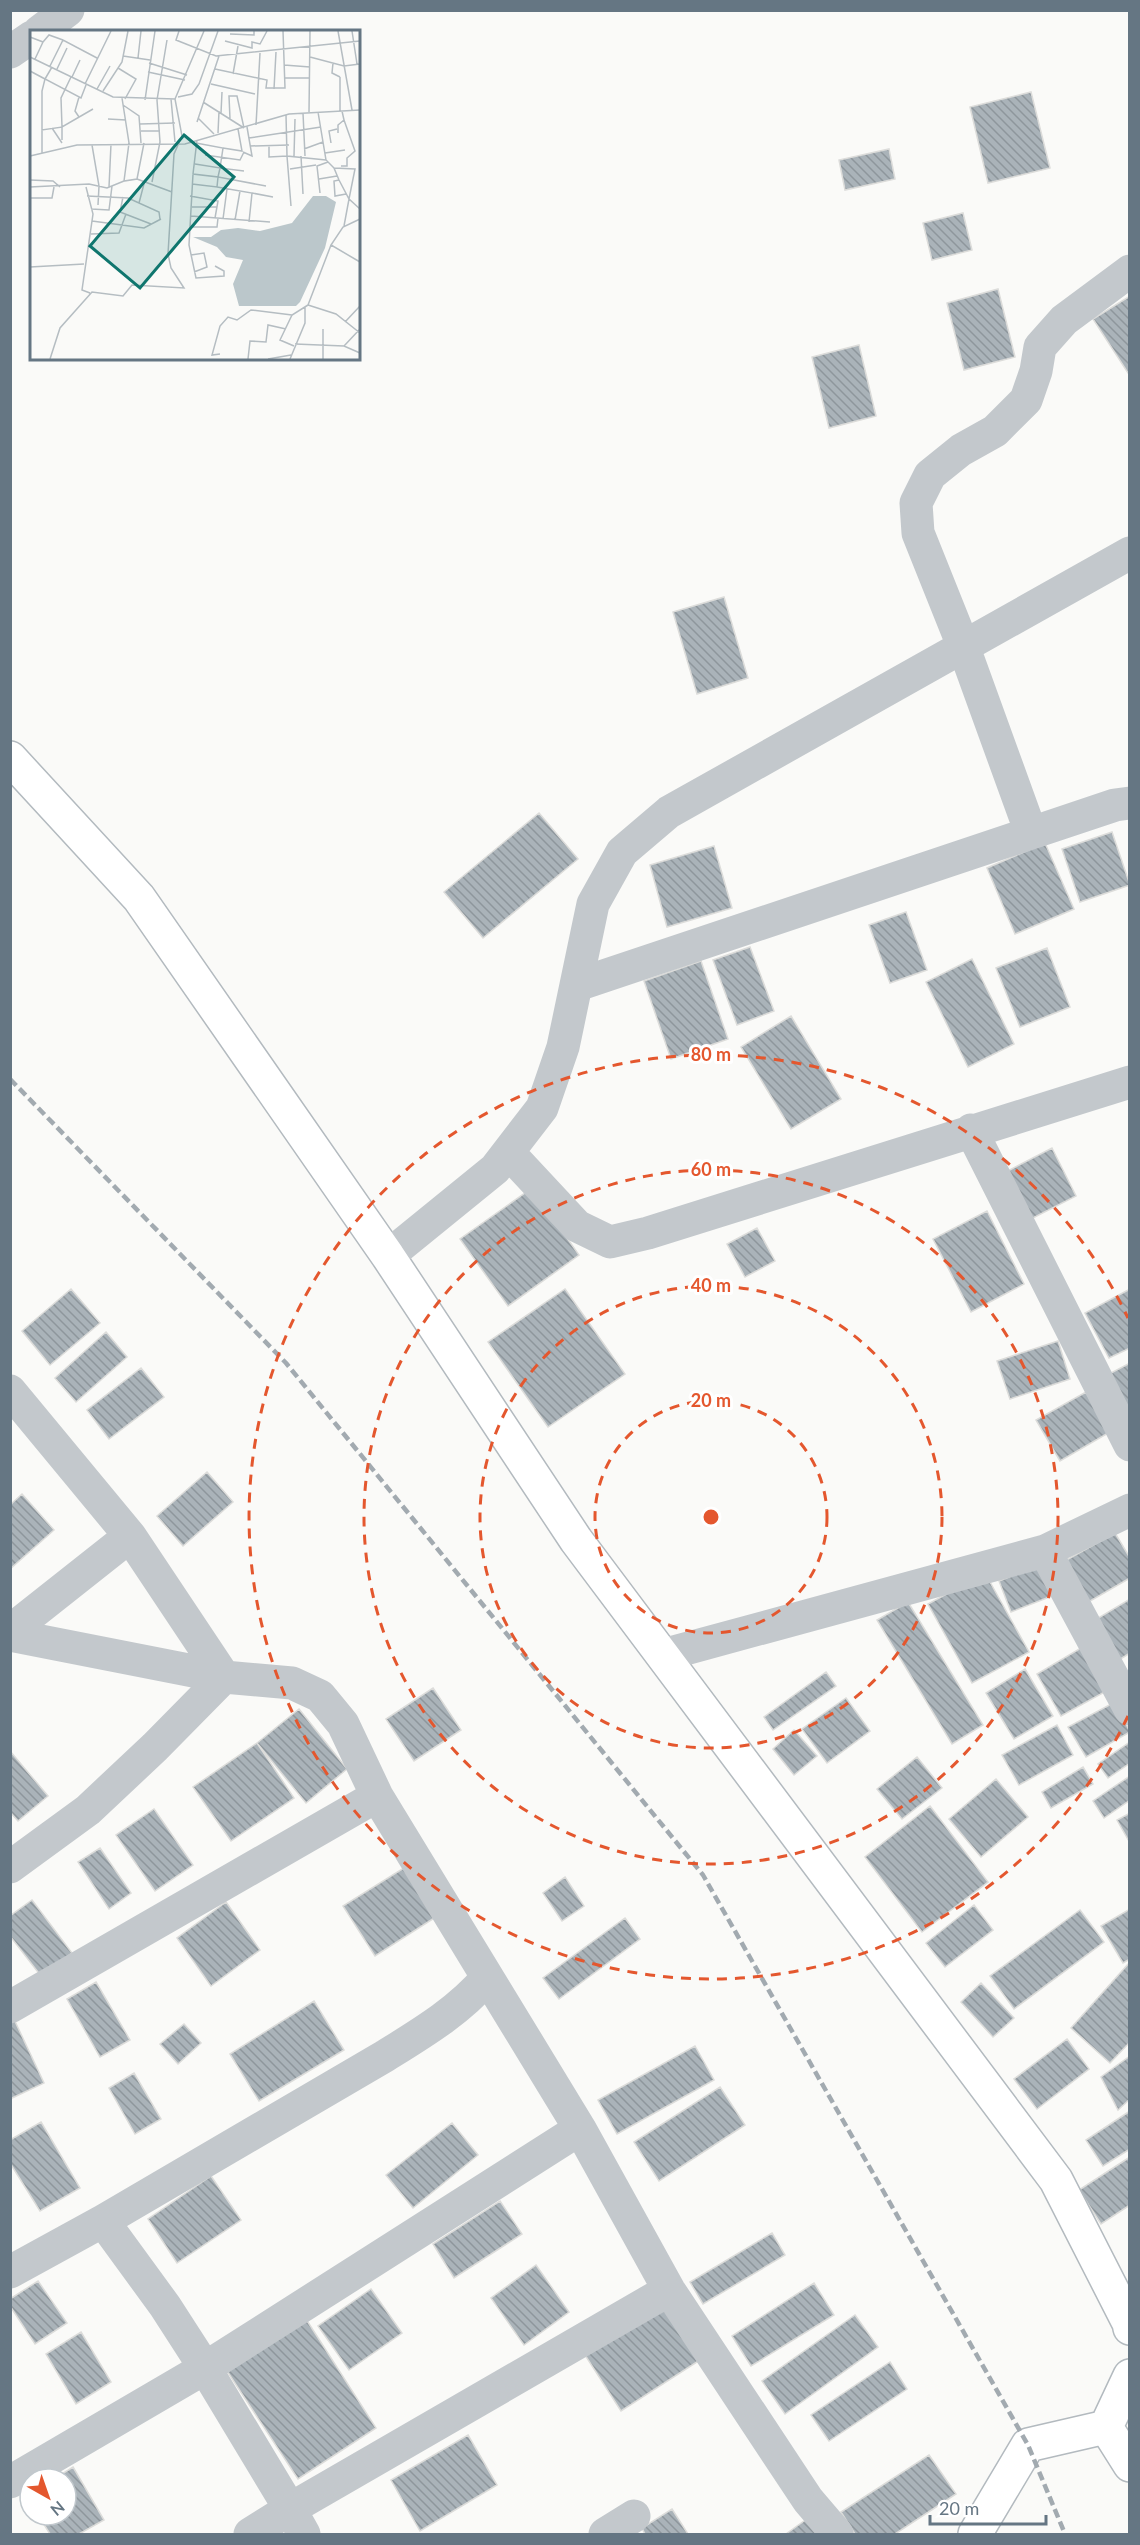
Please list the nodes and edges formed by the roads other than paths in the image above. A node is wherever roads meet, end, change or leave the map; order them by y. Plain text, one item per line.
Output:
1 (68, 10) edge
2 (42, 30) edge
3 (30, 38) edge
4 (10, 52) edge
5 (1130, 271) edge
6 (1130, 554) edge
7 (964, 648) junction
8 (10, 758) edge
9 (1130, 803) edge
10 (1031, 833) junction
11 (577, 985) junction
12 (1130, 1082) edge
13 (971, 1130) junction
14 (508, 1152) junction
15 (388, 1256) junction
16 (12, 1397) edge
17 (1130, 1445) edge
18 (1130, 1510) edge
19 (130, 1536) junction
20 (1045, 1551) junction
21 (10, 1633) edge
22 (663, 1655) junction
23 (224, 1677) junction
24 (1130, 1709) edge
25 (377, 1796) junction
26 (10, 1867) edge
27 (487, 1978) junction
28 (10, 2007) edge
29 (580, 2129) junction
30 (103, 2221) junction
31 (10, 2272) edge
32 (669, 2290) junction
33 (1130, 2328) edge
34 (205, 2368) junction
35 (1130, 2376) edge
36 (1130, 2405) edge
37 (1106, 2427) junction
38 (1130, 2465) edge
39 (10, 2482) edge
40 (634, 2516) dead end
41 (297, 2522) edge
42 (250, 2535) edge
43 (605, 2535) edge
44 (837, 2535) edge
45 (975, 2535) edge

1 - 2 street
3 - 4 street
5 - 7 street
6 - 7 street
7 - 10 street
7 - 11 street
8 - 15 street
9 - 10 street
10 - 11 street
11 - 14 street
12 - 13 street
13 - 14 street
13 - 17 street
14 - 15 street
15 - 22 street
16 - 19 street
18 - 20 street
19 - 21 street
19 - 23 street
20 - 22 street
20 - 24 street
21 - 23 street
22 - 33 street
23 - 25 street
23 - 26 street
25 - 27 street
25 - 28 street
27 - 29 street
27 - 30 street
29 - 32 street
29 - 34 street
30 - 31 street
30 - 34 street
32 - 41 street
32 - 44 street
34 - 39 street
34 - 41 street
35 - 37 street
36 - 37 street
37 - 38 street
37 - 45 street
40 - 43 street
41 - 42 street

